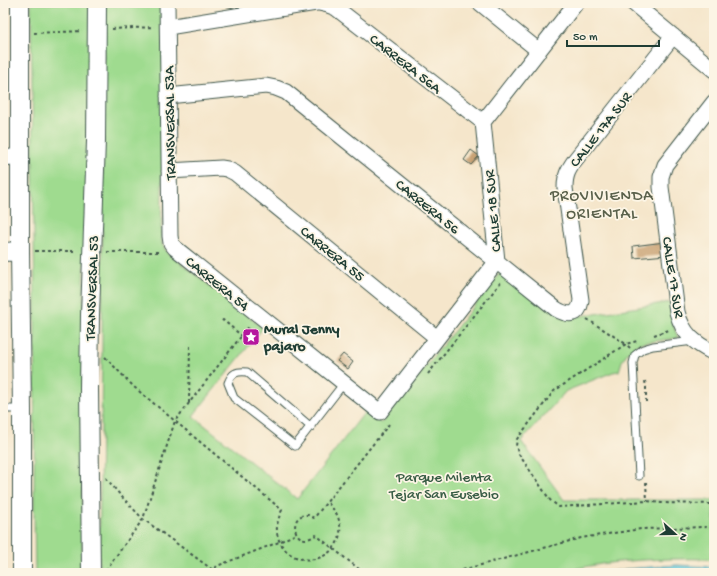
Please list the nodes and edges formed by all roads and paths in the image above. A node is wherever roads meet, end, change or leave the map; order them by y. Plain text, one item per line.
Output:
1 (20, 3) edge
2 (97, 3) edge
3 (167, 3) edge
4 (480, 3) edge
5 (576, 3) edge
6 (633, 3) edge
7 (321, 4) edge
8 (168, 27) junction
9 (673, 36) junction
10 (539, 51) junction
11 (714, 70) edge
12 (168, 96) junction
13 (714, 102) edge
14 (484, 122) junction
15 (11, 157) edge
16 (169, 171) junction
17 (171, 243) joint
18 (11, 252) edge
19 (496, 261) junction
20 (578, 309) junction
21 (259, 315) junction
22 (222, 321) dead end
23 (682, 326) junction
24 (654, 335) dead end
25 (242, 336) junction
26 (437, 338) junction
27 (640, 340) dead end
28 (694, 341) junction
29 (626, 344) junction
30 (190, 346) dead end
31 (102, 353) dead end
32 (714, 353) edge
33 (344, 383) junction
34 (189, 403) junction
35 (3, 409) edge
36 (22, 409) junction
37 (380, 412) joint
38 (175, 421) junction
39 (310, 427) junction
40 (104, 476) dead end
41 (639, 476) dead end
42 (327, 502) dead end
43 (714, 504) edge
44 (314, 518) dead end
45 (143, 519) junction
46 (714, 528) edge
47 (297, 534) junction
48 (279, 542) junction
49 (333, 549) junction
50 (214, 570) junction
51 (22, 573) edge
52 (91, 573) edge
53 (104, 573) edge
54 (211, 573) edge
55 (217, 573) edge
56 (364, 573) edge
57 (451, 573) edge

1 - 15 street
2 - 52 street, TRANSVERSAL 53
3 - 8 street, TRANSVERSAL 53A
4 - 10 street
5 - 10 street
6 - 9 street
7 - 8 street
7 - 14 street, CARRERA 56A
8 - 12 street, TRANSVERSAL 53A
9 - 11 street
9 - 20 street, CALLE 17A SUR
10 - 14 street
12 - 16 street, TRANSVERSAL 53A
12 - 19 street, CARRERA 56
13 - 23 street, CALLE 17 SUR
14 - 19 street, CALLE 18 SUR
15 - 18 street
16 - 17 street, TRANSVERSAL 53A
16 - 26 street, CARRERA 55
17 - 21 street, CARRERA 54
18 - 36 street
19 - 20 street, CARRERA 56
19 - 26 street, CALLE 18 SUR
20 - 29 path
21 - 25 path
21 - 33 street, CARRERA 54
22 - 25 path
23 - 24 path
23 - 28 street
25 - 34 path
26 - 37 street, CALLE 18 SUR
27 - 29 path
28 - 32 street
28 - 41 lane
29 - 43 path
30 - 34 path
31 - 38 path
33 - 37 street, CARRERA 54
33 - 39 lane
34 - 38 path
35 - 36 lane
36 - 51 street
38 - 45 path
38 - 48 path
39 - 39 lane
40 - 45 path
42 - 49 path
44 - 47 path
45 - 50 path
45 - 53 path
46 - 57 path
47 - 48 path
47 - 49 path
48 - 49 path
48 - 50 path
49 - 56 path
50 - 54 path
50 - 55 path

